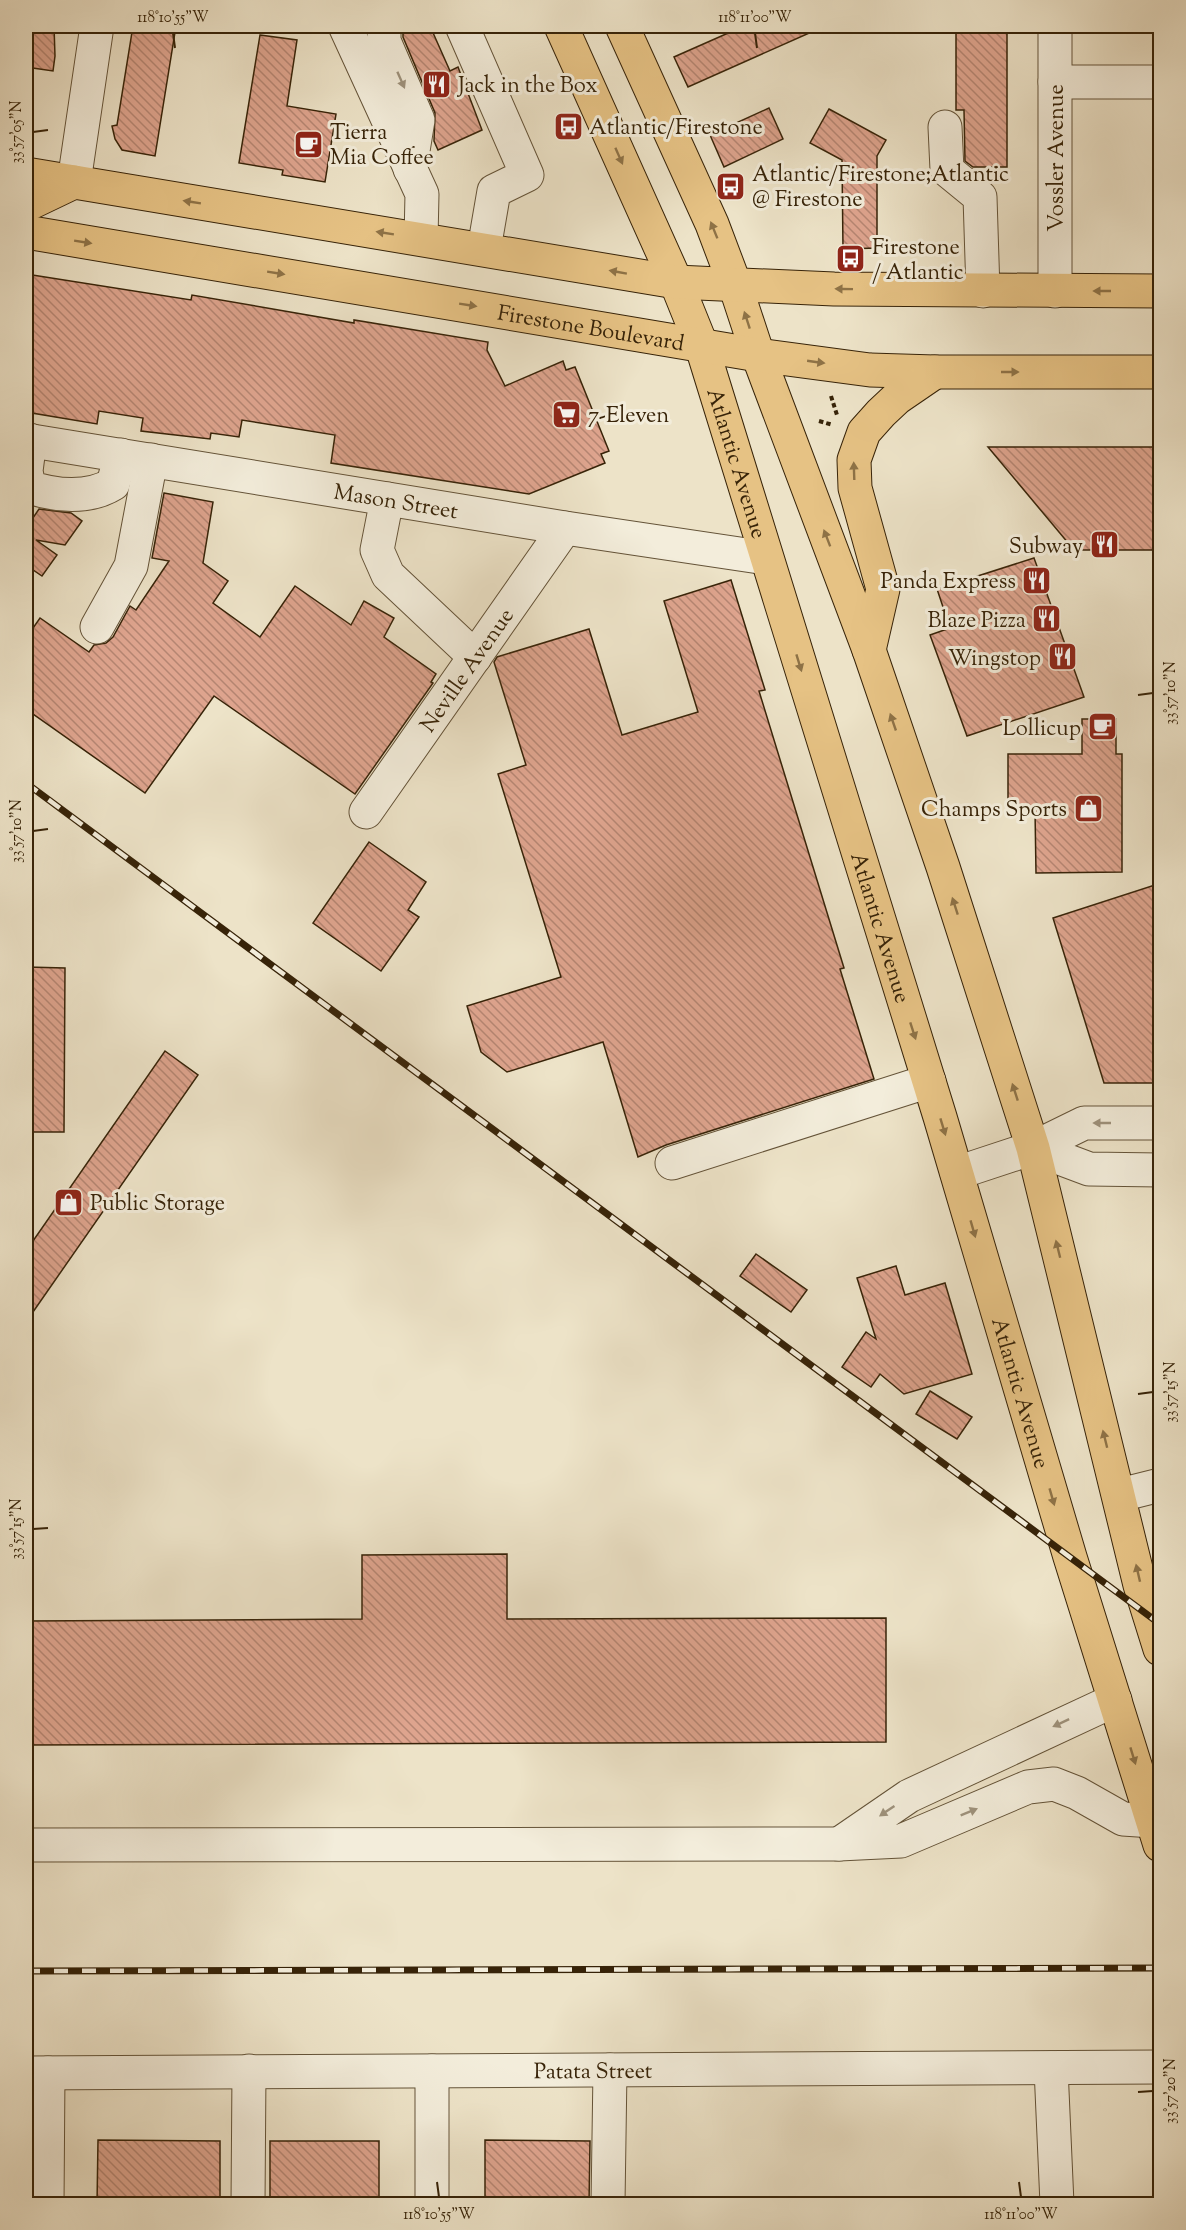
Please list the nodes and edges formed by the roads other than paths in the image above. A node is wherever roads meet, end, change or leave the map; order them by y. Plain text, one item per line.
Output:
1 (97, 26) edge
2 (345, 26) edge
3 (384, 26) edge
4 (462, 26) edge
5 (561, 26) edge
6 (1055, 26) edge
7 (630, 28) edge
8 (1055, 82) junction
9 (1161, 82) edge
10 (945, 127) dead end
11 (410, 169) junction
12 (26, 174) edge
13 (74, 183) junction
14 (26, 205) edge
15 (26, 232) edge
16 (421, 239) junction
17 (484, 249) junction
18 (676, 282) junction
19 (735, 285) junction
20 (983, 291) junction
21 (1055, 291) junction
22 (1161, 291) edge
23 (701, 344) junction
24 (758, 355) junction
25 (935, 372) junction
26 (1161, 372) edge
27 (28, 440) edge
28 (136, 458) junction
29 (27, 489) edge
30 (387, 499) junction
31 (565, 528) junction
32 (766, 558) junction
33 (97, 627) dead end
34 (869, 650) junction
35 (475, 657) junction
36 (366, 812) dead end
37 (929, 1081) junction
38 (1161, 1123) edge
39 (1033, 1148) junction
40 (672, 1163) dead end
41 (1161, 1170) edge
42 (957, 1173) junction
43 (1161, 1485) edge
44 (1120, 1495) junction
45 (1161, 1649) edge
46 (1115, 1700) junction
47 (1157, 1833) edge
48 (839, 1844) junction
49 (26, 1845) edge
50 (1161, 2067) edge
51 (1051, 2068) junction
52 (610, 2070) junction
53 (432, 2071) junction
54 (249, 2072) junction
55 (37, 2073) edge
56 (47, 2205) edge
57 (248, 2205) edge
58 (432, 2205) edge
59 (608, 2205) edge
60 (1057, 2205) edge

1 - 13 street
2 - 11 street
3 -> 11 street
4 - 17 street
5 -> 18 main road, Atlantic Avenue
6 - 8 street, Vossler Avenue
19 -> 7 main road
8 - 9 street
8 - 21 street, Vossler Avenue
10 - 20 street
11 - 16 street
12 - 13 main road
13 - 14 main road
16 -> 13 main road
15 -> 23 main road, Firestone Boulevard
16 - 17 main road
18 -> 17 main road
18 - 19 main road
18 - 23 main road, Atlantic Avenue
20 -> 19 main road
24 -> 19 main road
20 - 21 main road
22 -> 21 main road
23 - 24 main road, Firestone Boulevard
23 - 32 main road, Atlantic Avenue
24 -> 25 main road, Firestone Boulevard
34 -> 24 main road
25 -> 26 main road, Firestone Boulevard
34 -> 25 main road
27 - 28 street, Mason Street
27 - 29 street
28 - 29 street
28 - 30 street, Mason Street
28 - 33 street
30 - 31 street, Mason Street
30 - 35 street
31 - 32 street, Mason Street
31 - 35 street, Neville Avenue
32 -> 37 main road, Atlantic Avenue
39 -> 34 main road
35 - 36 street, Neville Avenue
37 - 40 street
37 -> 42 main road, Atlantic Avenue
38 -> 39 street
39 - 41 street
39 - 42 street
44 -> 39 main road
42 -> 46 main road, Atlantic Avenue
43 - 44 street
45 -> 44 main road
46 -> 47 main road, Atlantic Avenue
46 -> 48 street
48 -> 47 street
48 - 49 street
50 - 51 street, Patata Street
51 - 52 street, Patata Street
51 - 60 street
52 - 53 street, Patata Street
52 - 59 street
53 - 54 street, Patata Street
53 - 58 street
54 - 55 street, Patata Street
54 - 57 street
55 - 56 street

